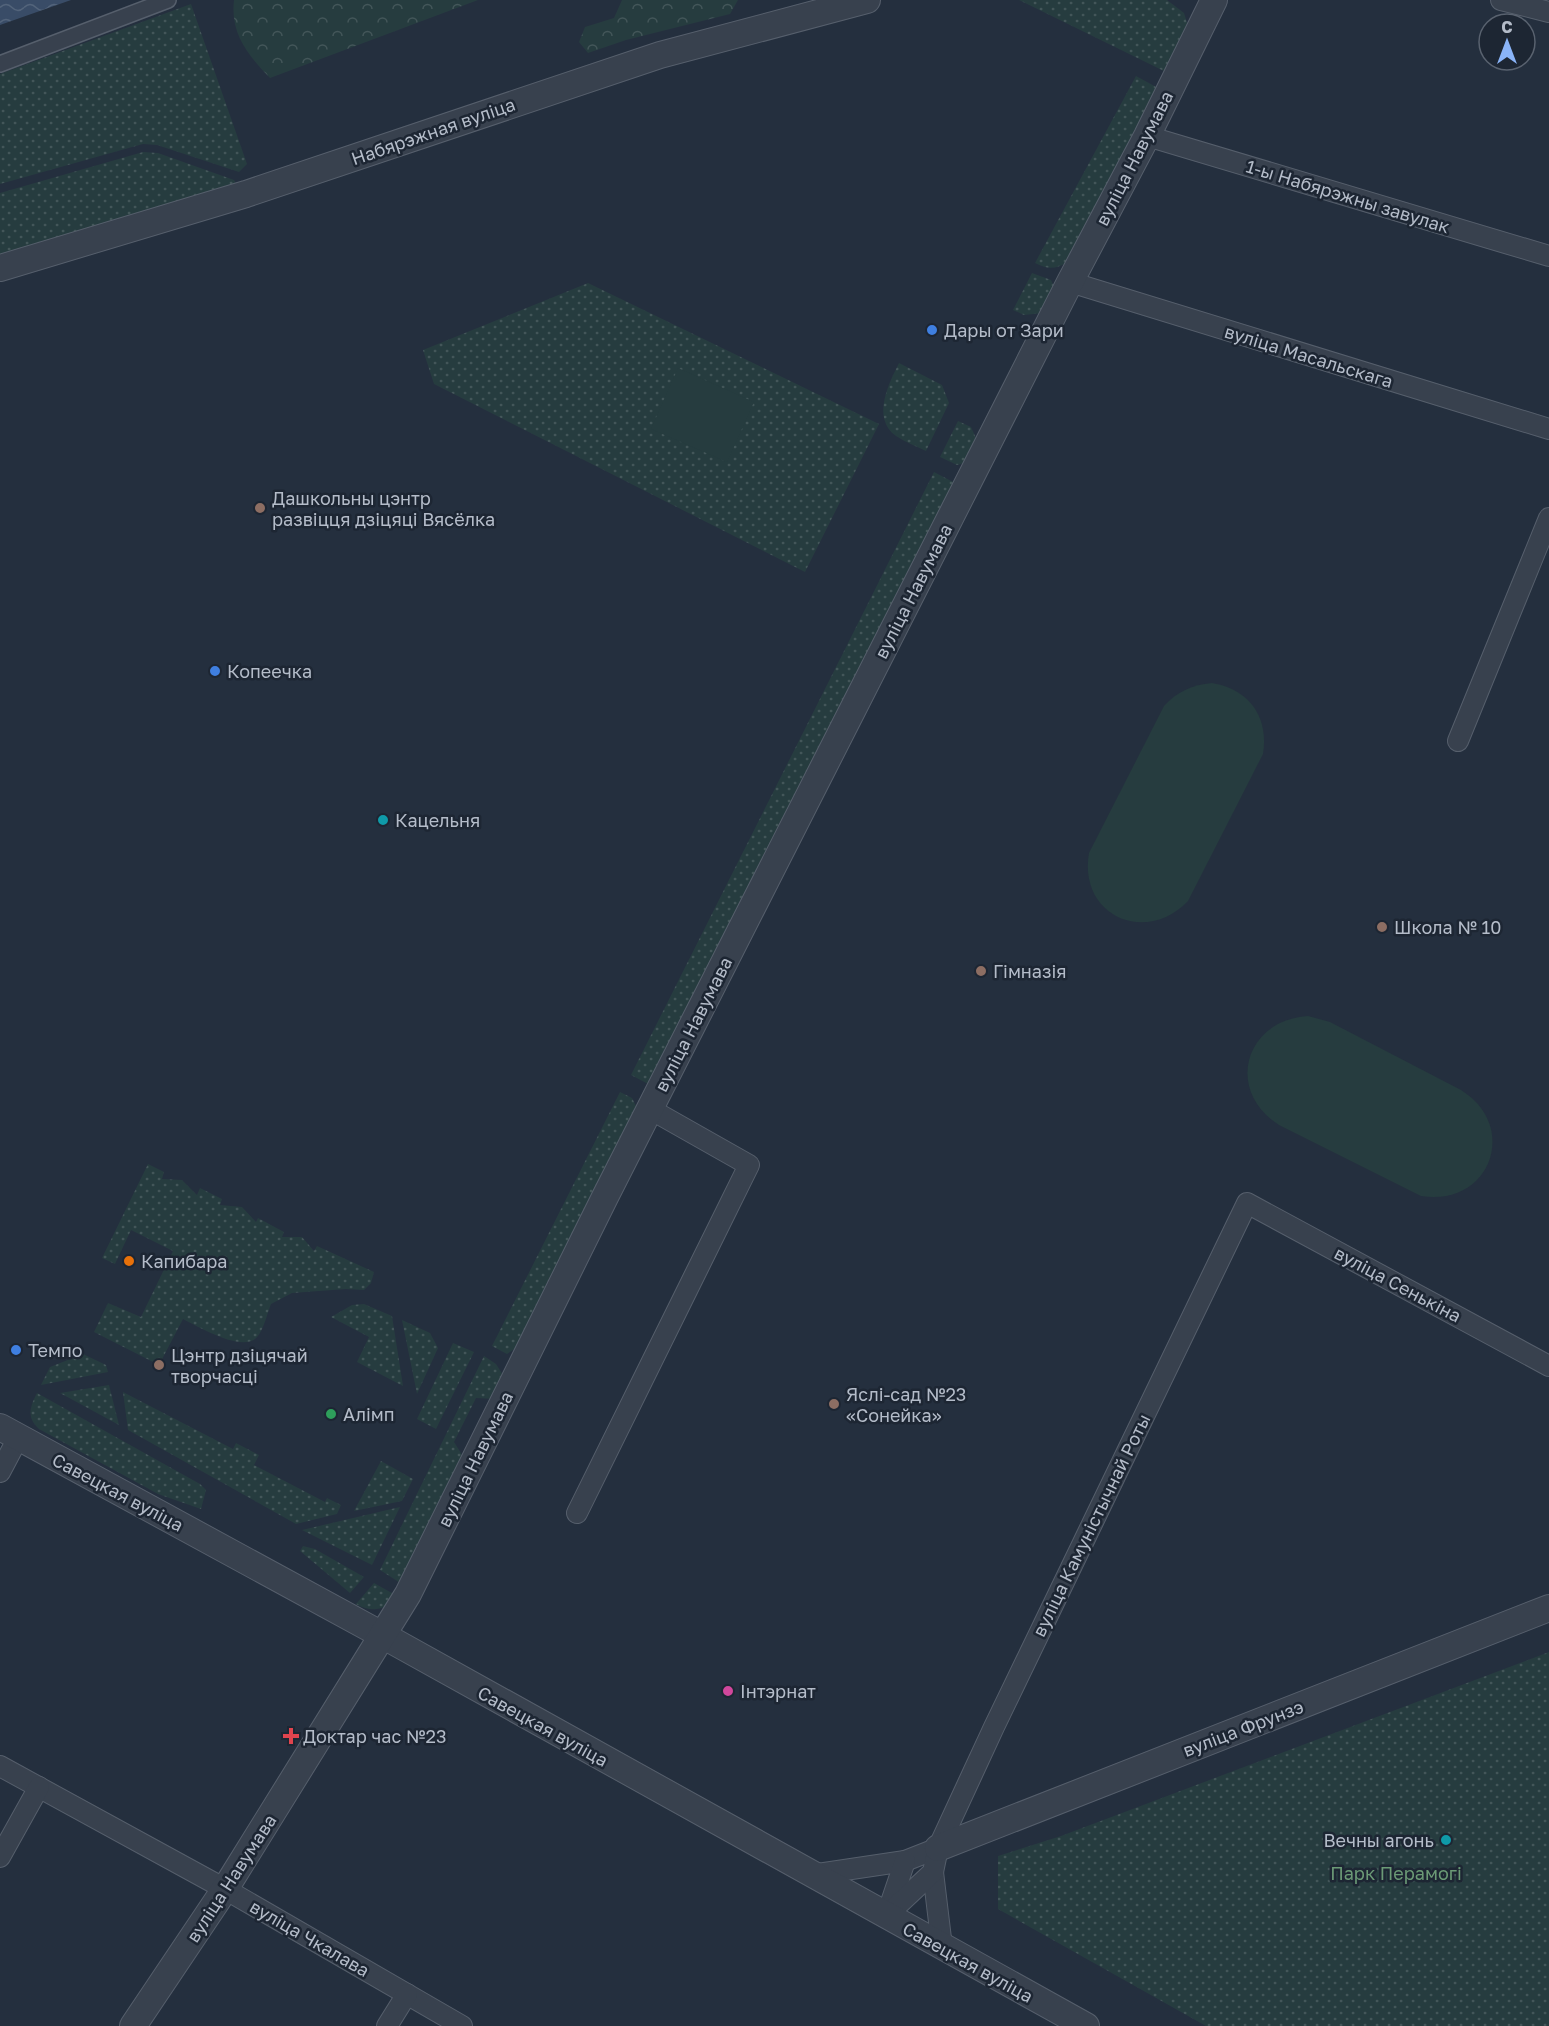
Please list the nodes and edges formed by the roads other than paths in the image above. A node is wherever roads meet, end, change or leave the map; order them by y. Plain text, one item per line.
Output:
1 (168, 0) edge
2 (867, 0) edge
3 (1501, 0) edge
4 (1206, 2) edge
5 (1549, 12) edge
6 (0, 64) edge
7 (1147, 136) junction
8 (1549, 256) edge
9 (0, 268) edge
10 (1070, 282) junction
11 (1549, 429) edge
12 (1549, 518) edge
13 (1458, 741) dead end
14 (650, 1109) junction
15 (1247, 1203) joint
16 (1549, 1366) edge
17 (9, 1433) edge
18 (0, 1472) edge
19 (577, 1513) dead end
20 (1549, 1608) edge
21 (384, 1636) junction
22 (0, 1766) edge
23 (39, 1788) junction
24 (0, 1857) edge
25 (935, 1860) junction
26 (905, 1862) junction
27 (811, 1875) junction
28 (225, 1889) junction
29 (886, 1916) junction
30 (942, 1947) junction
31 (407, 1994) junction
32 (133, 2026) edge
33 (387, 2026) edge
34 (462, 2026) edge
35 (1086, 2026) edge

1 - 6 street
2 - 9 street, Набярэжная вуліца
3 - 5 street
4 - 7 street, вуліца Навумава
7 - 8 street, 1-ы Набярэжны завулак
7 - 10 street, вуліца Навумава
10 - 11 street, вуліца Масальскага
10 - 14 street, вуліца Навумава
12 - 13 street
14 - 19 street
14 - 21 street, вуліца Навумава
15 - 16 street, вуліца Сенькіна
15 - 25 street, вуліца Камуністычнай Роты
17 - 18 street
17 - 21 street, Савецкая вуліца
20 - 25 street, вуліца Фрунзэ
21 - 27 street, Савецкая вуліца
21 - 28 street, вуліца Навумава
22 - 23 street, вуліца Чкалава
23 - 24 street
23 - 28 street, вуліца Чкалава
25 - 26 street, вуліца Фрунзэ
25 - 29 street, вуліца Фрунзэ
25 - 30 street
26 - 27 street, вуліца Фрунзэ
26 - 29 street
27 - 29 street, Савецкая вуліца
28 - 31 street, вуліца Чкалава
28 - 32 street, вуліца Навумава
29 - 30 street, Савецкая вуліца
30 - 35 street, Савецкая вуліца
31 - 33 street
31 - 34 street, вуліца Чкалава

